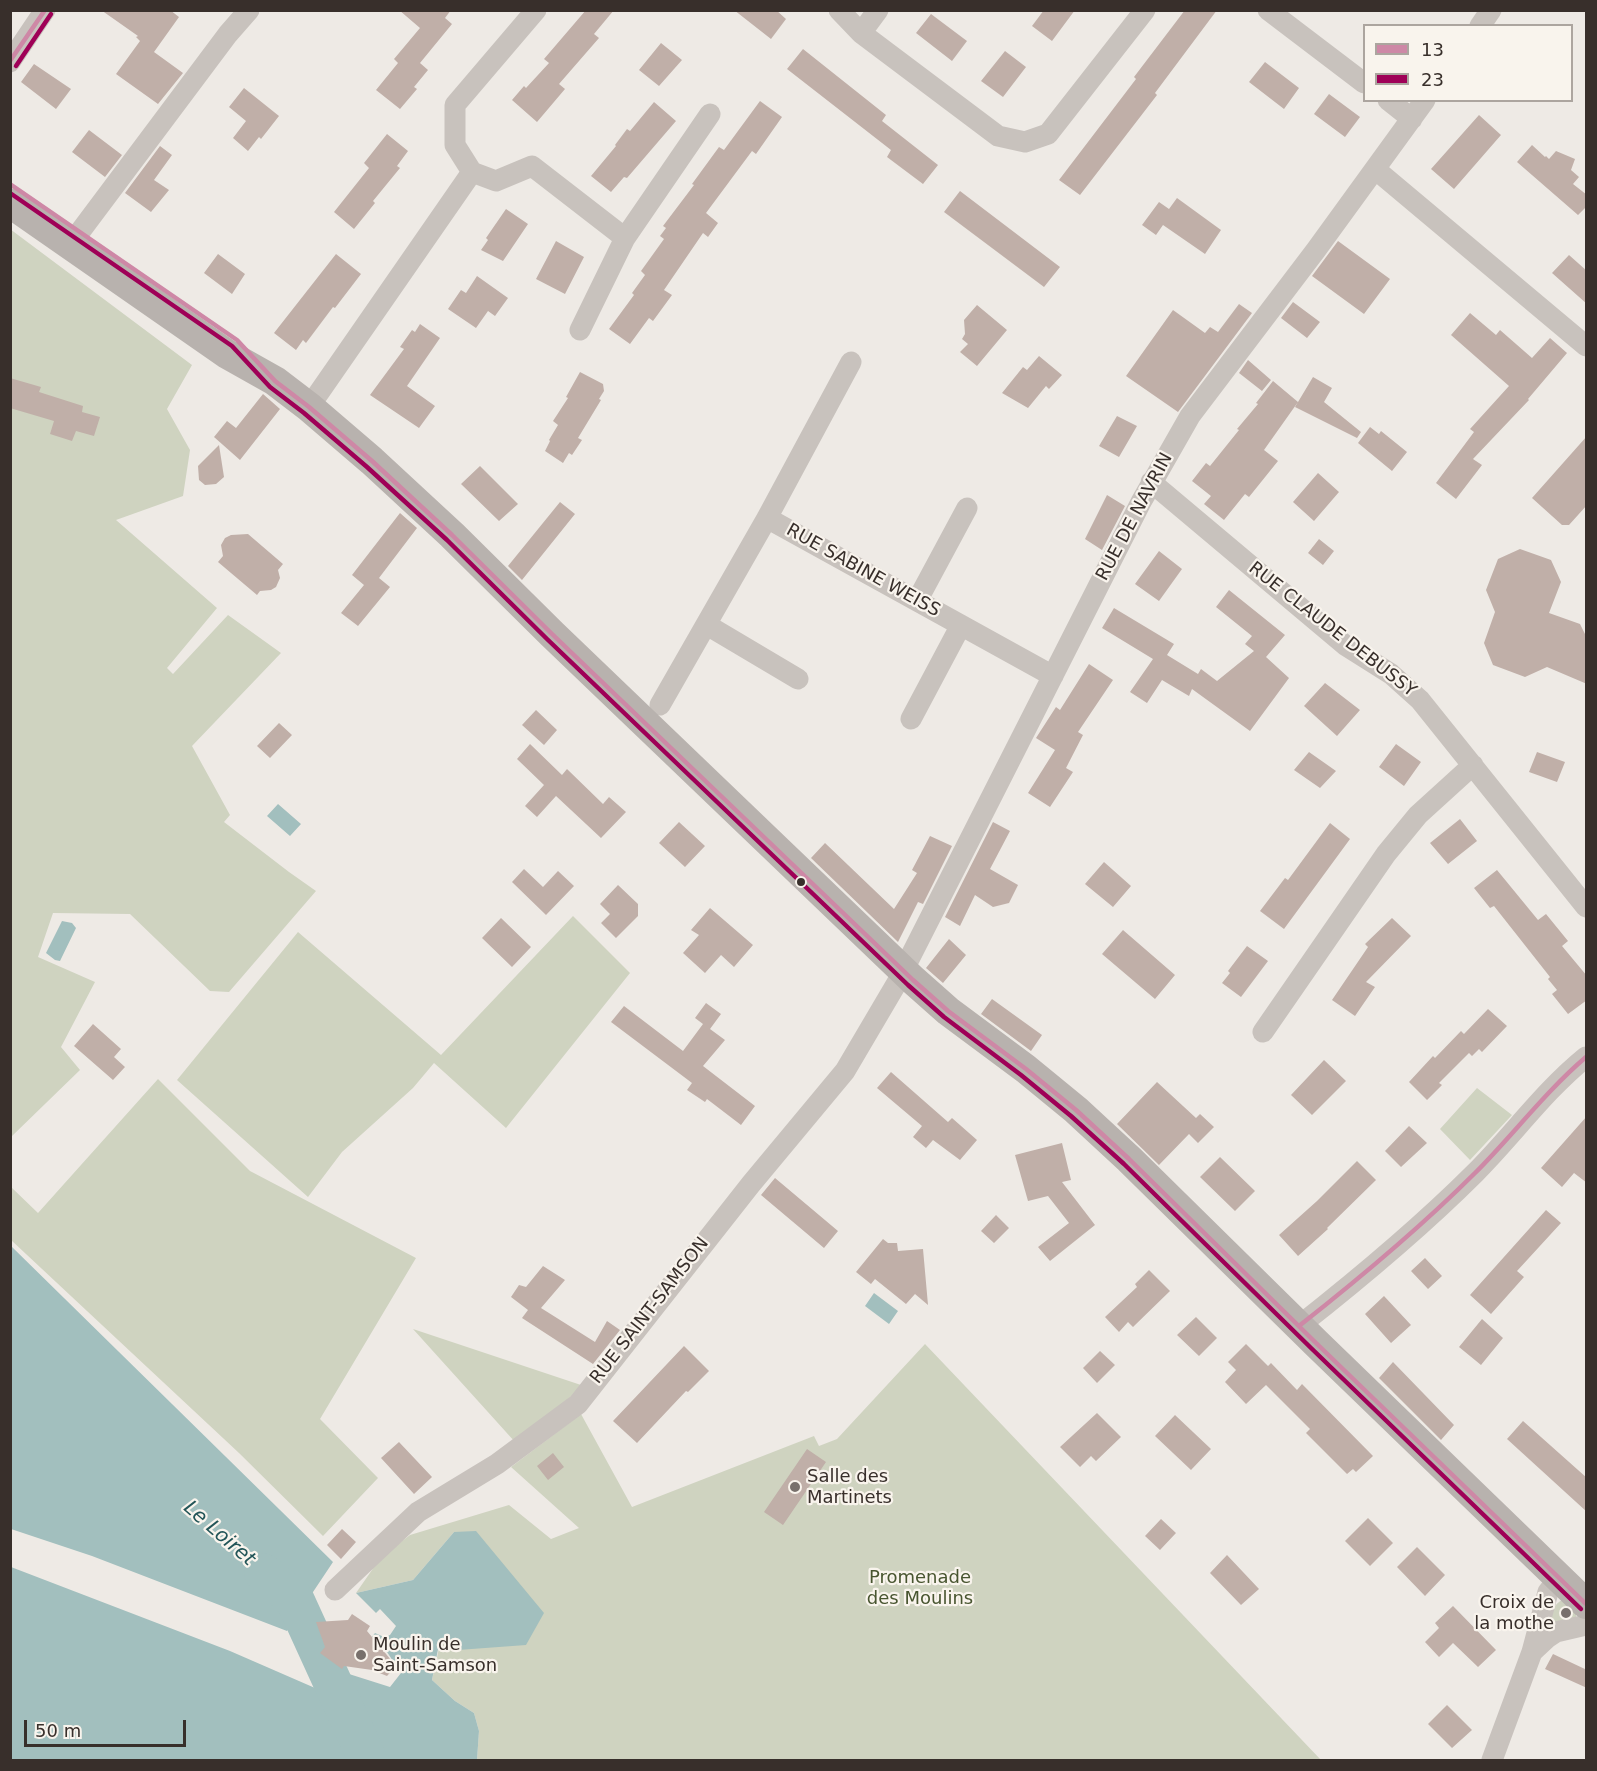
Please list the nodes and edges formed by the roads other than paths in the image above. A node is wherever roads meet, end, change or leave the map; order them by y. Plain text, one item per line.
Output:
1 (45, 10) edge
2 (249, 10) edge
3 (536, 10) edge
4 (839, 10) edge
5 (878, 10) edge
6 (1145, 10) edge
7 (1268, 10) edge
8 (1491, 10) edge
9 (1481, 24) edge
10 (861, 33) junction
11 (10, 62) edge
12 (1363, 81) edge
13 (1391, 102) edge
14 (1424, 102) edge
15 (710, 114) dead end
16 (1412, 118) junction
17 (1375, 169) junction
18 (471, 172) junction
19 (10, 184) edge
20 (10, 203) edge
21 (75, 238) junction
22 (625, 238) junction
23 (580, 330) dead end
24 (1587, 346) edge
25 (851, 362) dead end
26 (309, 407) junction
27 (1151, 482) junction
28 (967, 508) dead end
29 (768, 518) junction
30 (917, 601) junction
31 (707, 625) junction
32 (961, 625) junction
33 (1053, 676) junction
34 (798, 679) dead end
35 (660, 705) dead end
36 (911, 719) dead end
37 (1473, 765) junction
38 (1587, 907) edge
39 (903, 971) junction
40 (1263, 1032) dead end
41 (1587, 1058) edge
42 (1299, 1326) junction
43 (1559, 1578) junction
44 (335, 1590) dead end
45 (1587, 1604) edge
46 (1587, 1625) edge
47 (1532, 1652) junction
48 (1492, 1761) edge

1 - 11 street
2 - 21 street
3 - 18 street
4 - 10 street
5 - 10 street
6 - 10 street
7 - 12 street
8 - 9 street
13 - 16 street
14 - 16 street, RUE DE NAVRIN
15 - 22 street
16 - 17 street, RUE DE NAVRIN
17 - 24 street
17 - 27 street, RUE DE NAVRIN
18 - 22 street
18 - 26 street
19 - 21 main road
20 - 21 main road
21 - 26 main road
22 - 23 street
25 - 29 street
26 - 39 main road
27 - 33 street, RUE DE NAVRIN
27 - 37 street, RUE CLAUDE DEBUSSY
28 - 30 street
29 - 30 street, RUE SABINE WEISS
29 - 31 street, RUE SABINE WEISS
30 - 32 street, RUE SABINE WEISS
31 - 34 street
31 - 35 street, RUE SABINE WEISS
32 - 33 street, RUE SABINE WEISS
32 - 36 street
33 - 39 street, RUE DE NAVRIN
37 - 38 street, RUE CLAUDE DEBUSSY
37 - 40 street
39 - 42 main road
39 - 44 street, RUE SAINT-SAMSON
41 - 42 street
42 - 43 main road
43 - 45 main road
43 - 47 street
46 - 47 street
47 - 48 street

